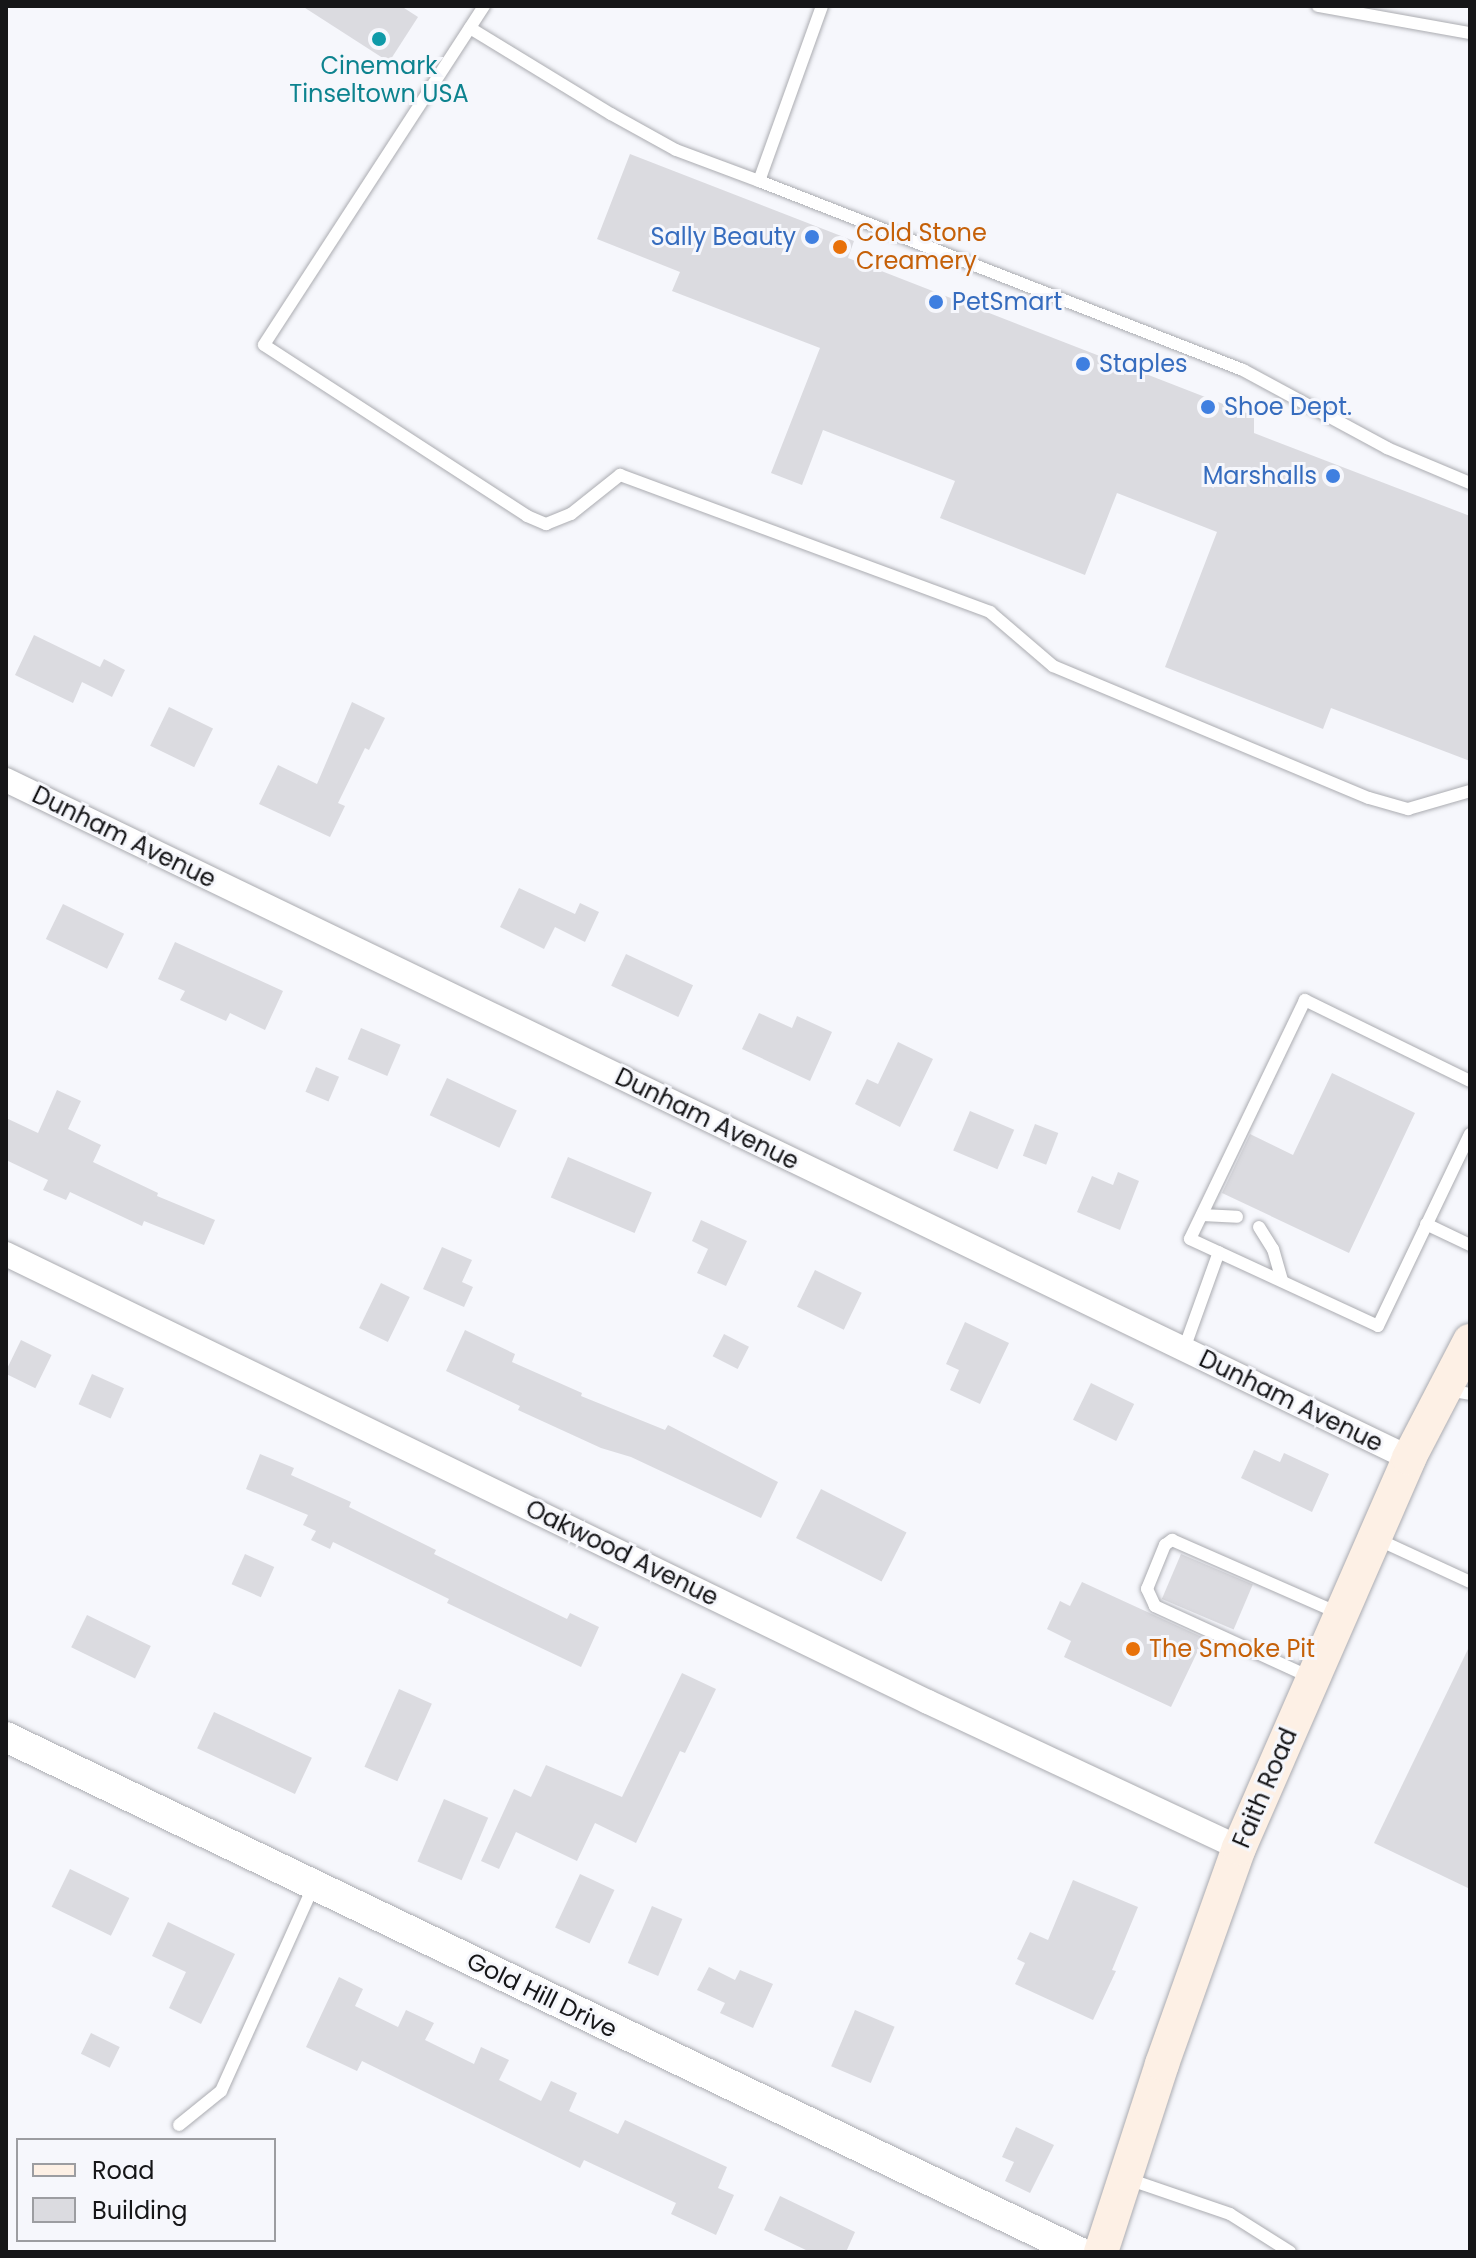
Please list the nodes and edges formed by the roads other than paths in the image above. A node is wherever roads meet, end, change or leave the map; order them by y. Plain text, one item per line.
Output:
1 (484, 6) edge
2 (822, 6) edge
3 (1318, 6) edge
4 (470, 28) junction
5 (1470, 33) edge
6 (759, 181) junction
7 (1470, 483) edge
8 (6, 780) edge
9 (1470, 791) edge
10 (1470, 1081) edge
11 (1470, 1134) edge
12 (1202, 1215) junction
13 (1237, 1217) dead end
14 (1426, 1224) junction
15 (1259, 1227) dead end
16 (1470, 1245) edge
17 (1219, 1252) junction
18 (6, 1254) edge
19 (1282, 1281) junction
20 (1470, 1341) edge
21 (1184, 1349) junction
22 (1458, 1391) edge
23 (1409, 1458) junction
24 (1374, 1537) junction
25 (1470, 1582) edge
26 (1341, 1614) junction
27 (1313, 1678) junction
28 (6, 1737) edge
29 (1239, 1848) junction
30 (314, 1885) junction
31 (179, 2125) dead end
32 (1124, 2178) junction
33 (1079, 2252) edge
34 (1101, 2252) edge
35 (1290, 2252) edge

1 - 4 lane
2 - 6 lane
3 - 5 lane
4 - 6 lane
4 - 9 lane
6 - 7 lane
8 - 21 street, Dunham Avenue
10 - 12 lane
11 - 14 lane
12 - 13 lane
12 - 17 lane
14 - 16 lane
14 - 19 lane
15 - 19 lane
17 - 19 lane
17 - 21 lane
18 - 29 street, Oakwood Avenue
20 - 22 main road, Faith Road
21 - 23 street, Dunham Avenue
22 - 23 main road, Faith Road
23 - 24 main road, Faith Road
24 - 25 lane
24 - 26 main road, Faith Road
26 - 27 main road, Faith Road
26 - 27 lane
27 - 29 main road, Faith Road
28 - 30 street, Gold Hill Drive
29 - 32 main road, Faith Road
30 - 31 lane
30 - 33 street, Gold Hill Drive
32 - 34 main road, Faith Road
32 - 35 lane

